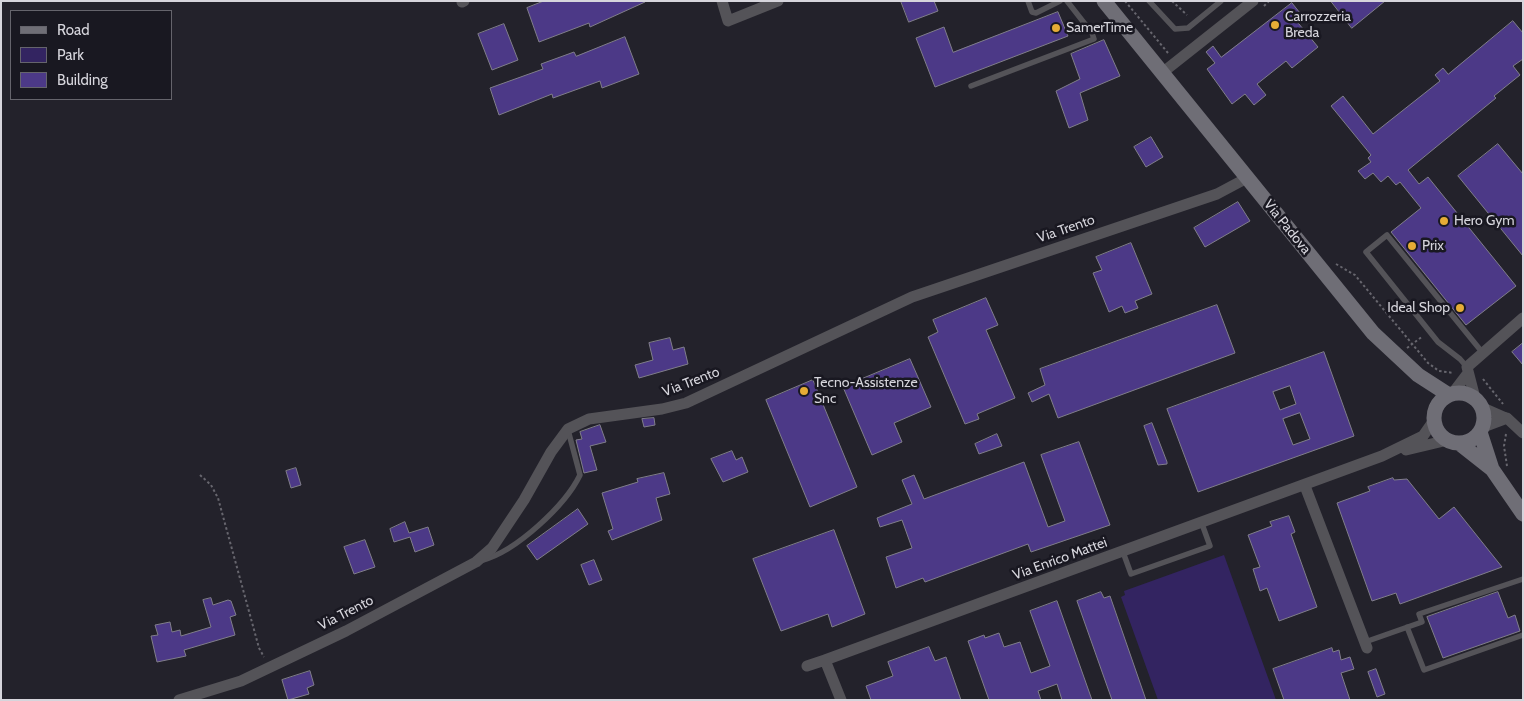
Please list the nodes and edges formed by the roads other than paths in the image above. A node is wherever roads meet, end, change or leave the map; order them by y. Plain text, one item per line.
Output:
1 (722, 1) edge
2 (778, 1) edge
3 (1028, 1) edge
4 (1060, 1) edge
5 (1066, 1) edge
6 (1104, 1) edge
7 (1149, 1) edge
8 (1221, 1) edge
9 (1254, 1) edge
10 (1162, 73) junction
11 (971, 86) dead end
12 (1247, 178) junction
13 (1523, 318) edge
14 (1482, 352) junction
15 (1465, 371) junction
16 (1418, 375) junction
17 (1450, 395) junction
18 (1479, 403) junction
19 (1435, 416) junction
20 (1507, 422) junction
21 (568, 429) junction
22 (1481, 429) junction
23 (1523, 433) edge
24 (1454, 441) junction
25 (1382, 456) junction
26 (1492, 469) junction
27 (1305, 486) junction
28 (1523, 514) edge
29 (1202, 524) junction
30 (1123, 552) junction
31 (476, 562) junction
32 (1523, 579) edge
33 (1407, 627) junction
34 (1523, 635) edge
35 (1366, 645) joint
36 (825, 660) junction
37 (807, 666) dead end
38 (180, 700) edge
39 (841, 700) edge

1 - 2 street
3 - 4 lane
5 - 11 lane
6 - 10 main road, Via Padova
7 - 8 lane
9 - 10 street
10 - 12 main road, Via Padova
12 - 16 main road, Via Padova
12 - 21 street, Via Trento
13 - 14 street
14 - 15 street
14 - 15 lane
15 - 17 street
15 - 18 street
16 - 17 main road, Via Padova
16 - 19 main road, Via Padova
17 - 18 main road
17 - 19 main road
18 - 20 street
18 - 22 main road
19 - 24 main road
19 - 25 street, Via Enrico Mattei
20 - 22 street
20 - 23 street
21 - 31 street, Via Trento
21 - 31 lane
22 - 24 main road
22 - 26 main road
24 - 25 street, Via Enrico Mattei
24 - 26 main road
25 - 27 street, Via Enrico Mattei
26 - 28 main road
27 - 29 street, Via Enrico Mattei
27 - 35 street
29 - 30 street, Via Enrico Mattei
29 - 30 lane
30 - 36 street, Via Enrico Mattei
31 - 38 street, Via Trento
32 - 33 lane
33 - 34 lane
33 - 35 lane
36 - 37 street, Via Enrico Mattei
36 - 39 street

